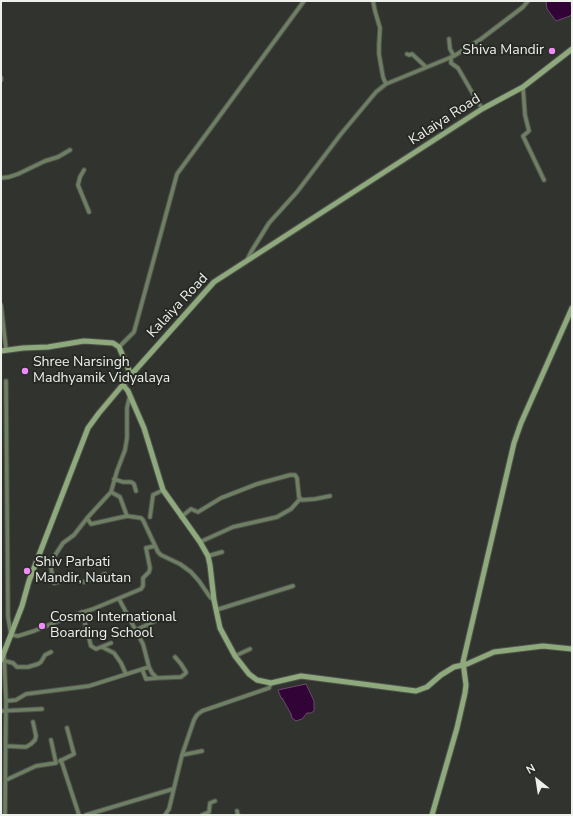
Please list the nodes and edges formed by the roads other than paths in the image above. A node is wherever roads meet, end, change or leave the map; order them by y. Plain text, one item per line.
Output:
1 (304, 1) edge
2 (373, 1) edge
3 (528, 1) edge
4 (449, 39) dead end
5 (572, 49) edge
6 (407, 54) dead end
7 (452, 56) junction
8 (426, 67) junction
9 (386, 84) junction
10 (522, 87) junction
11 (482, 109) junction
12 (70, 150) dead end
13 (84, 170) dead end
14 (1, 178) edge
15 (544, 180) dead end
16 (89, 212) dead end
17 (246, 262) junction
18 (1, 305) edge
19 (572, 308) edge
20 (119, 347) junction
21 (4, 350) edge
22 (131, 375) junction
23 (6, 381) dead end
24 (123, 385) junction
25 (130, 395) junction
26 (114, 479) junction
27 (163, 490) junction
28 (136, 491) dead end
29 (111, 492) junction
30 (330, 496) dead end
31 (300, 499) junction
32 (127, 516) junction
33 (150, 517) dead end
34 (181, 517) junction
35 (87, 518) junction
36 (200, 542) junction
37 (155, 546) junction
38 (222, 552) dead end
39 (208, 556) junction
40 (38, 559) junction
41 (50, 563) junction
42 (105, 574) dead end
43 (293, 586) dead end
44 (119, 599) junction
45 (214, 600) junction
46 (216, 610) junction
47 (82, 612) junction
48 (155, 620) dead end
49 (136, 630) junction
50 (11, 635) junction
51 (112, 643) dead end
52 (102, 647) junction
53 (250, 649) dead end
54 (572, 649) edge
55 (51, 652) dead end
56 (235, 656) junction
57 (175, 657) dead end
58 (3, 661) edge
59 (463, 665) junction
60 (149, 667) junction
61 (142, 669) junction
62 (126, 674) junction
63 (157, 678) junction
64 (271, 683) junction
65 (6, 701) junction
66 (42, 709) dead end
67 (3, 710) edge
68 (33, 722) dead end
69 (67, 728) dead end
70 (51, 740) dead end
71 (6, 746) junction
72 (202, 751) dead end
73 (182, 755) junction
74 (61, 760) junction
75 (56, 763) junction
76 (6, 780) junction
77 (173, 789) junction
78 (215, 801) dead end
79 (5, 815) edge
80 (79, 815) edge
81 (86, 815) edge
82 (165, 815) edge
83 (202, 815) edge
84 (432, 815) edge

1 - 20 street
2 - 9 street
3 - 7 street
4 - 7 street
5 - 10 street, Kalaiya Road
6 - 8 street
7 - 8 street
7 - 11 street
8 - 9 street
9 - 17 street
10 - 11 street, Kalaiya Road
10 - 15 street
11 - 17 street, Kalaiya Road
12 - 14 street
13 - 16 street
17 - 22 street, Kalaiya Road
18 - 21 street
19 - 59 street
20 - 21 street
20 - 22 street
22 - 24 street, Kalaiya Road
23 - 50 street
24 - 25 street
24 - 40 street, Kalaiya Road
25 - 26 street
25 - 27 street
26 - 28 street
26 - 29 street
27 - 33 street
27 - 34 street
29 - 32 street
29 - 35 street
30 - 31 street
31 - 34 street
31 - 36 street
32 - 35 street
32 - 37 street
34 - 36 street
35 - 41 street
36 - 39 street
37 - 44 street
37 - 45 street
38 - 39 street
39 - 45 street
40 - 41 street
40 - 50 street, Kalaiya Road
41 - 42 street
43 - 46 street
44 - 47 street
44 - 49 street
45 - 46 street
46 - 56 street
47 - 50 street
47 - 52 street
48 - 49 street
49 - 60 street
50 - 58 street, Kalaiya Road
51 - 52 street
52 - 62 street
53 - 56 street
54 - 59 street
55 - 58 street
56 - 64 street
57 - 63 street
58 - 65 street
59 - 64 street
59 - 84 street
60 - 61 street
60 - 63 street
61 - 62 street
61 - 63 street
62 - 65 street
64 - 73 street
65 - 67 street
66 - 67 street
67 - 71 street
68 - 71 street
69 - 74 street
70 - 75 street
71 - 76 street
72 - 73 street
73 - 77 street
74 - 75 street
74 - 80 street
75 - 76 street
76 - 79 street
77 - 81 street
77 - 82 street
78 - 83 street

